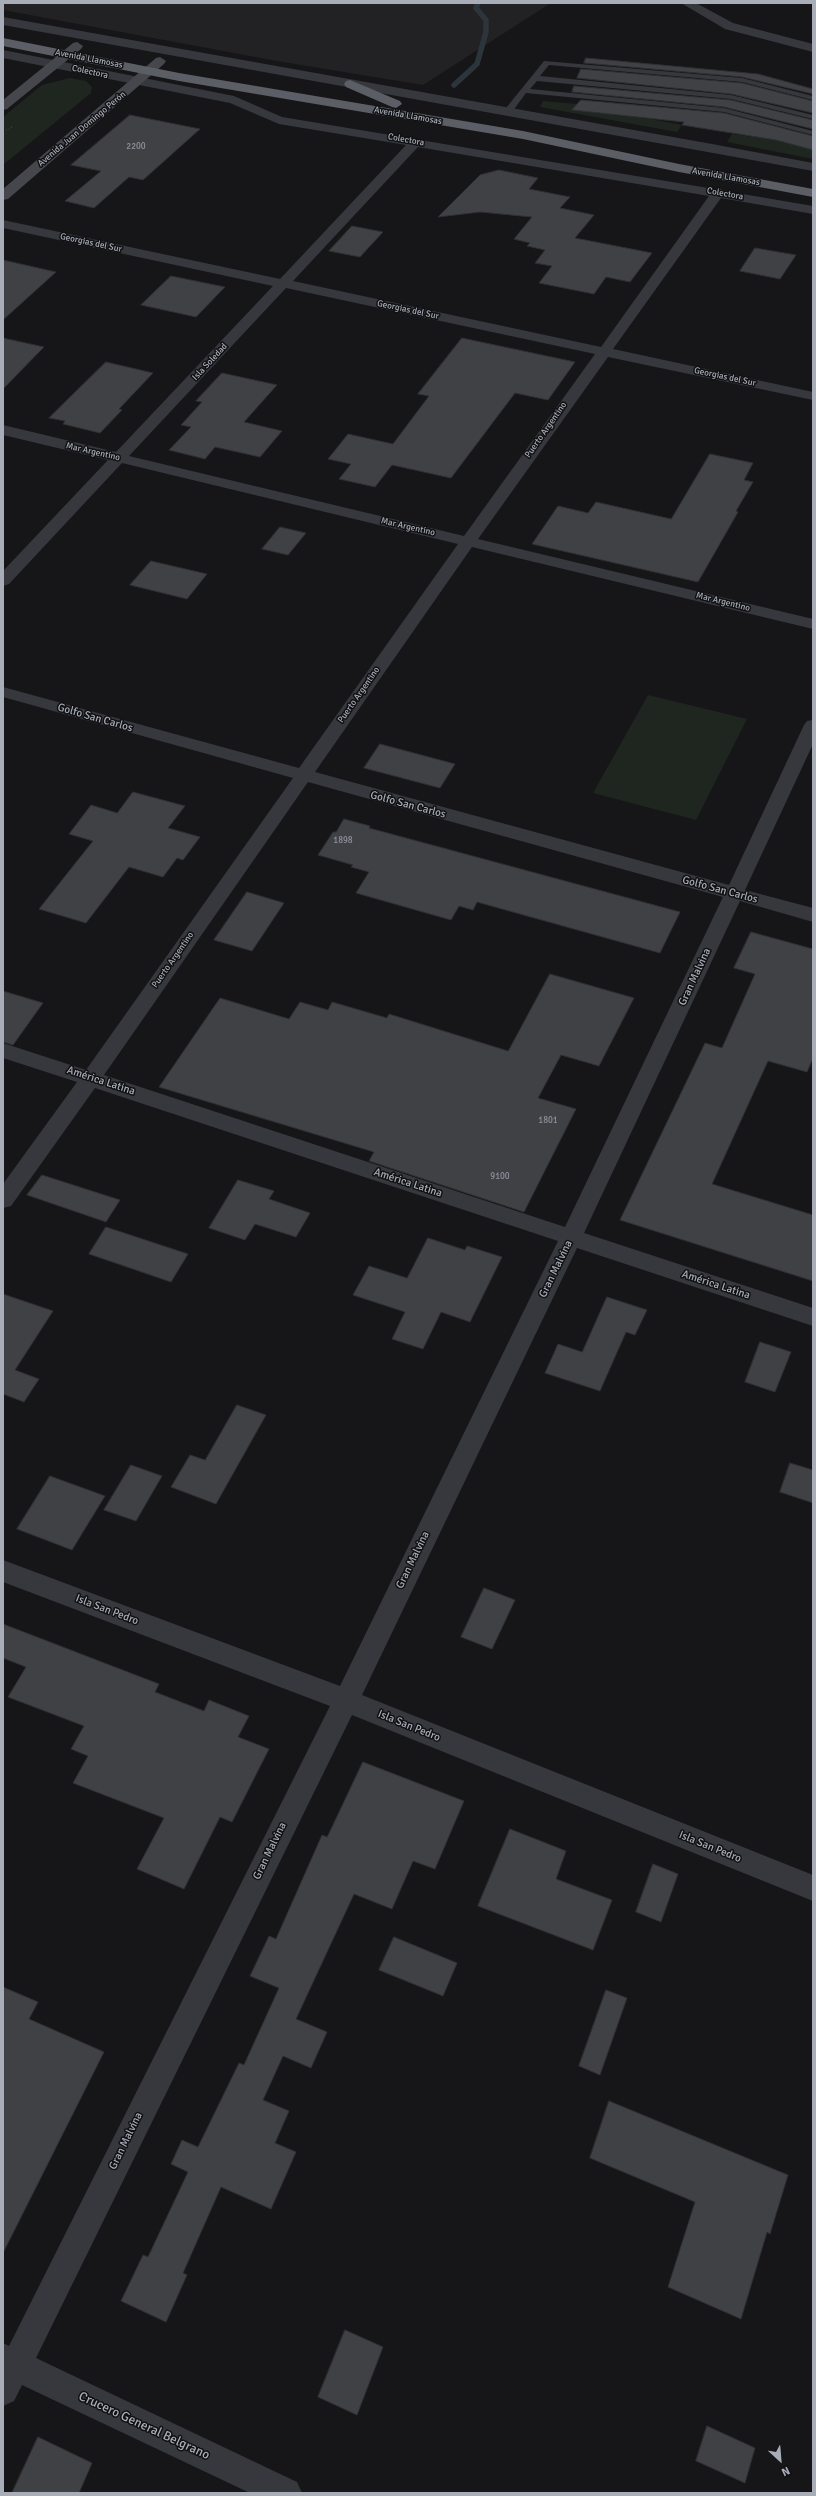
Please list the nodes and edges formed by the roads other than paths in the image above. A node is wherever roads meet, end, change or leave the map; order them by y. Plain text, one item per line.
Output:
1 (687, 3) edge
2 (3, 21) edge
3 (3, 31) edge
4 (89, 37) junction
5 (3, 42) edge
6 (77, 46) junction
7 (813, 48) edge
8 (171, 52) junction
9 (3, 54) edge
10 (66, 55) junction
11 (160, 61) junction
12 (55, 64) junction
13 (149, 71) junction
14 (535, 78) junction
15 (138, 81) junction
16 (350, 84) junction
17 (525, 91) junction
18 (813, 98) edge
19 (234, 100) junction
20 (396, 104) junction
21 (3, 106) edge
22 (509, 110) junction
23 (813, 117) edge
24 (813, 132) edge
25 (552, 141) junction
26 (416, 142) junction
27 (813, 167) edge
28 (813, 181) edge
29 (719, 192) junction
30 (813, 193) edge
31 (3, 196) edge
32 (813, 210) edge
33 (3, 224) edge
34 (284, 284) junction
35 (603, 351) junction
36 (813, 396) edge
37 (3, 430) edge
38 (120, 458) junction
39 (468, 541) junction
40 (3, 581) edge
41 (813, 624) edge
42 (3, 692) edge
43 (813, 725) edge
44 (302, 776) junction
45 (735, 894) junction
46 (813, 915) edge
47 (3, 1050) edge
48 (91, 1078) junction
49 (3, 1200) edge
50 (572, 1237) junction
51 (813, 1317) edge
52 (3, 1571) edge
53 (345, 1700) junction
54 (813, 1888) edge
55 (7, 2372) edge
56 (286, 2493) edge

1 - 7 street
2 - 4 street
3 - 6 highway, Avenida Llamosas
4 - 6 street
4 - 8 street
5 - 10 highway, Avenida Llamosas
6 - 10 main road
6 - 11 highway, Avenida Llamosas
8 - 11 street
8 - 16 street
9 - 12 street, Colectora
10 - 12 main road
10 - 13 highway, Avenida Llamosas
11 - 13 main road, Avenida Juan Domingo Perón
11 - 20 highway, Avenida Llamosas
12 - 15 street, Colectora
12 - 21 main road
13 - 15 main road, Avenida Juan Domingo Perón
13 - 25 highway, Avenida Llamosas
14 - 17 lane
14 - 18 lane
14 - 23 lane
15 - 19 street, Colectora
15 - 31 main road, Avenida Juan Domingo Perón
16 - 20 highway
16 - 22 street
17 - 22 lane
17 - 24 lane
19 - 25 highway
19 - 26 street, Colectora
20 - 28 highway, Avenida Llamosas
22 - 27 street
25 - 30 highway, Avenida Llamosas
26 - 29 street, Colectora
26 - 34 street, Isla Soledad
29 - 32 street, Colectora
29 - 35 street, Puerto Argentino
33 - 34 street, Georgias del Sur
34 - 35 street, Georgias del Sur
34 - 38 street, Isla Soledad
35 - 36 street, Georgias del Sur
35 - 39 street, Puerto Argentino
37 - 38 street, Mar Argentino
38 - 39 street, Mar Argentino
38 - 40 street, Isla Soledad
39 - 41 street, Mar Argentino
39 - 44 street, Puerto Argentino
42 - 44 street, Golfo San Carlos
43 - 45 street, Gran Malvina
44 - 45 street, Golfo San Carlos
44 - 48 street, Puerto Argentino
45 - 46 street, Golfo San Carlos
45 - 50 street, Gran Malvina
47 - 48 street, América Latina
48 - 49 street, Puerto Argentino
48 - 50 street, América Latina
50 - 51 street, América Latina
50 - 53 street, Gran Malvina
52 - 53 street, Isla San Pedro
53 - 54 street, Isla San Pedro
53 - 55 street, Gran Malvina
55 - 56 street, Crucero General Belgrano

